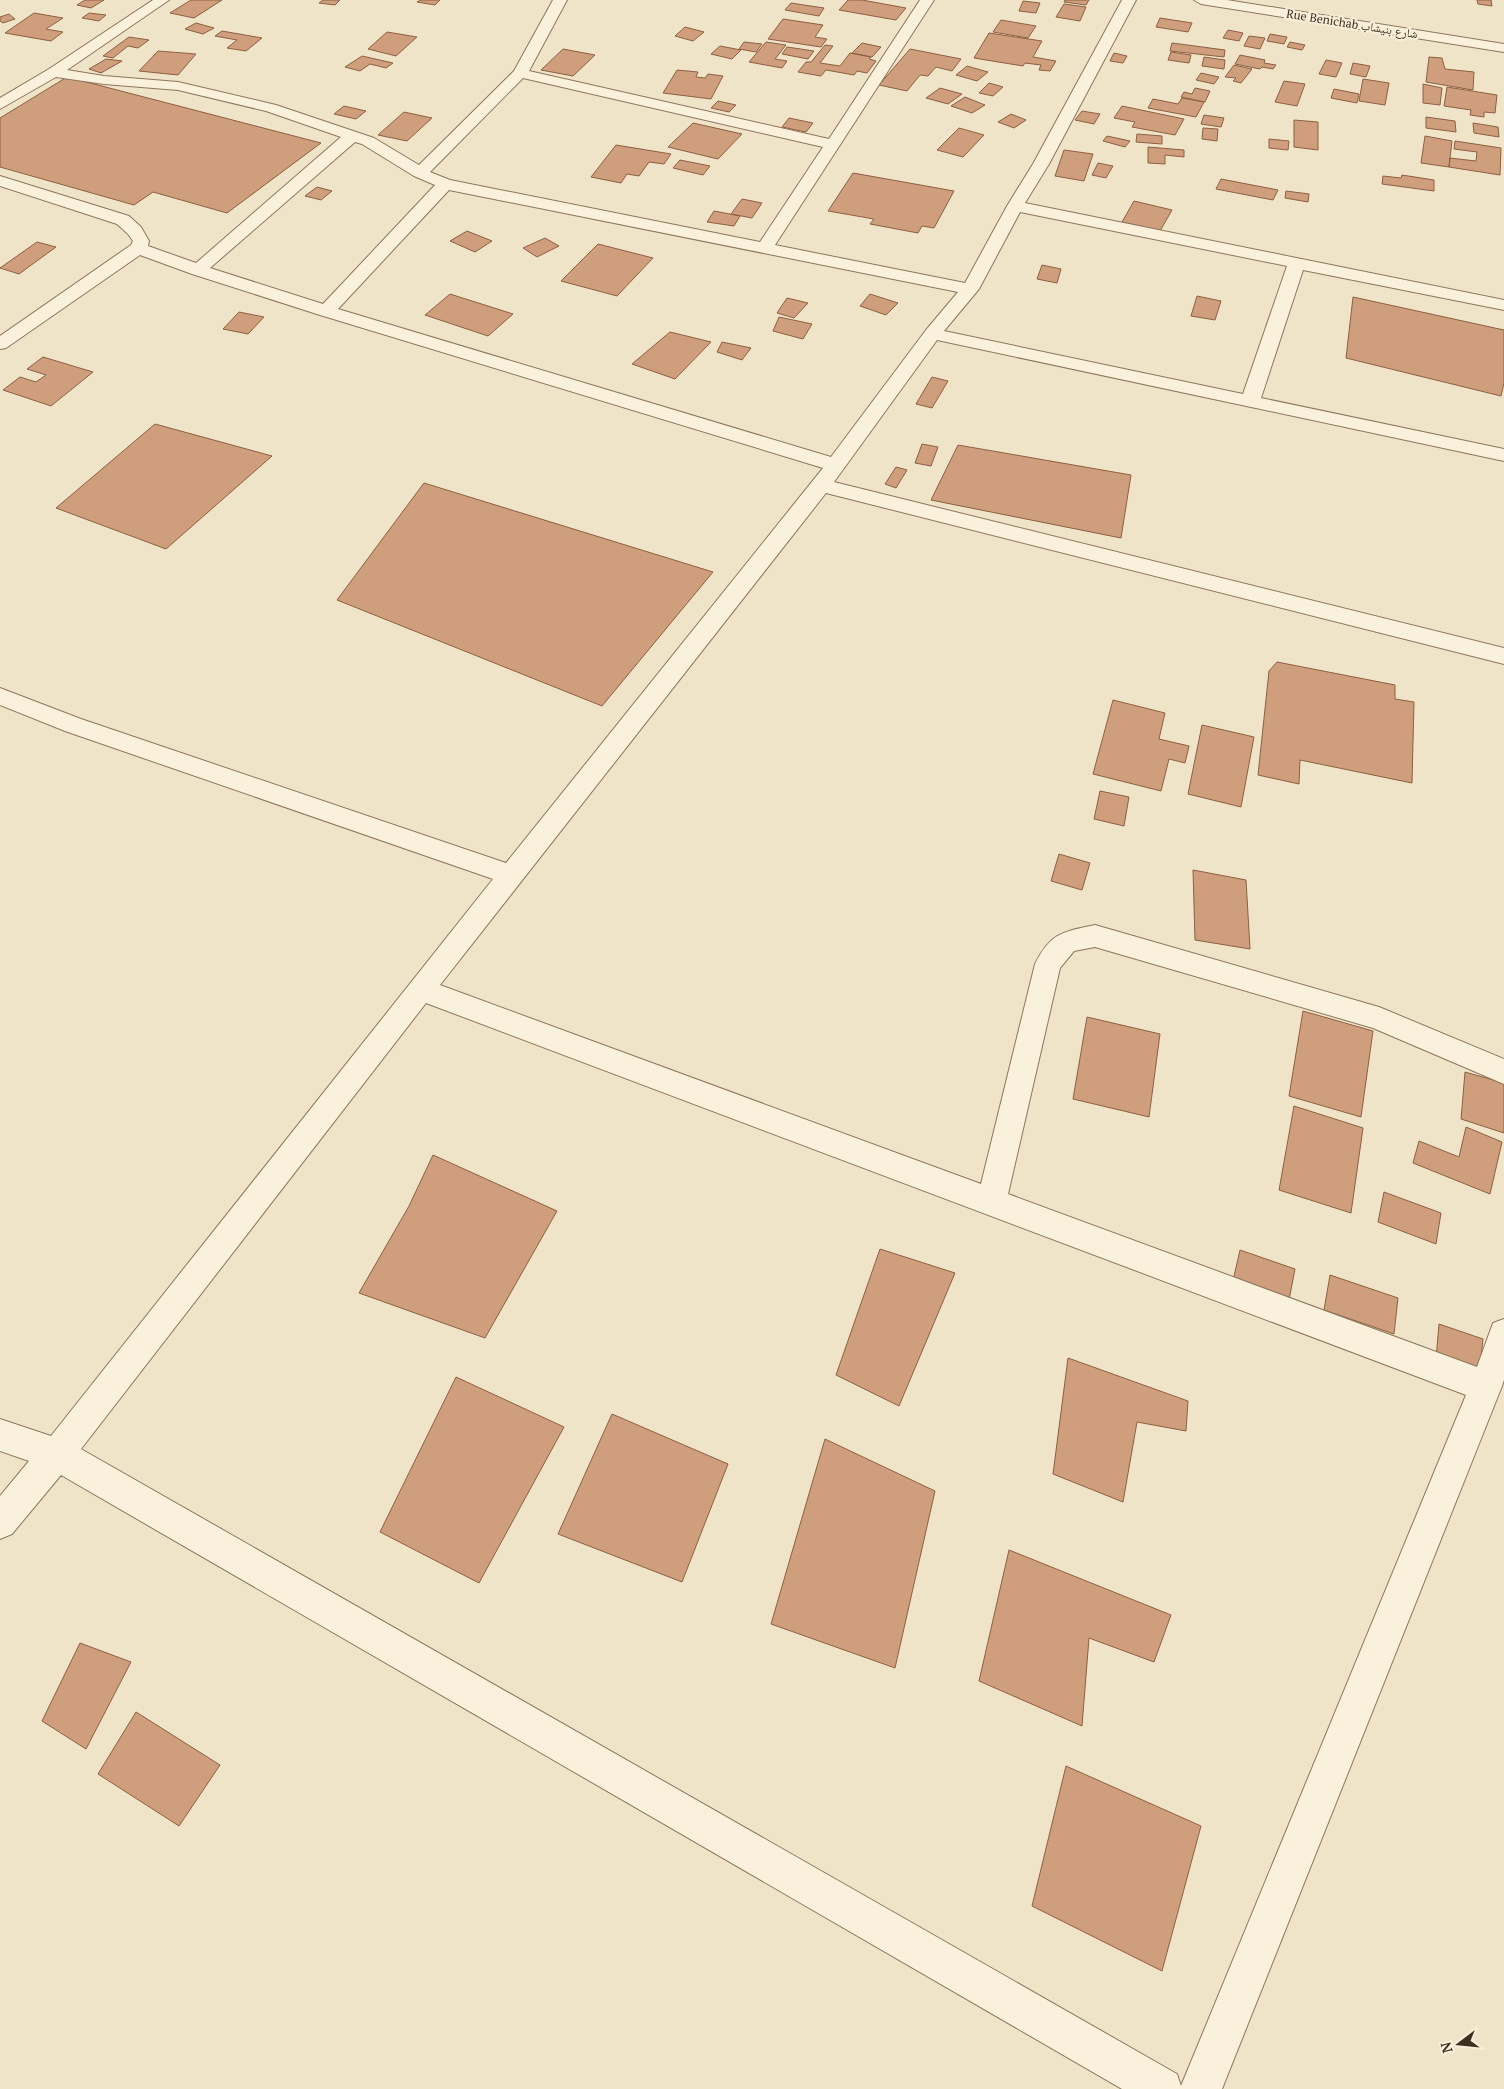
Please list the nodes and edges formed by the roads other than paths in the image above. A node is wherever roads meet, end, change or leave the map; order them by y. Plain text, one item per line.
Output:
1 (162, 0) edge
2 (560, 0) edge
3 (927, 0) edge
4 (1129, 0) edge
5 (1200, 0) edge
6 (1504, 48) edge
7 (54, 72) junction
8 (520, 73) junction
9 (0, 104) edge
10 (352, 136) junction
11 (832, 144) junction
12 (420, 173) junction
13 (0, 181) edge
14 (445, 184) junction
15 (1014, 206) junction
16 (138, 248) junction
17 (765, 248) junction
18 (1297, 263) junction
19 (198, 270) junction
20 (970, 289) junction
21 (1504, 305) edge
22 (326, 311) junction
23 (932, 334) junction
24 (0, 344) edge
25 (1250, 402) junction
26 (1504, 455) edge
27 (836, 465) junction
28 (821, 485) junction
29 (1504, 656) edge
30 (0, 696) edge
31 (511, 875) junction
32 (422, 990) junction
33 (1504, 1072) edge
34 (991, 1203) junction
35 (1504, 1334) edge
36 (1486, 1386) junction
37 (0, 1436) edge
38 (57, 1454) junction
39 (0, 1522) edge
40 (1162, 2089) edge
41 (1201, 2089) edge

1 - 7 street
2 - 8 street
3 - 11 street
4 - 15 street
5 - 6 street, Rue Benichab شارع بنيشاب
7 - 9 street
7 - 10 street
8 - 11 street
8 - 12 street
10 - 12 street
10 - 19 street
11 - 17 street
12 - 14 street
13 - 16 street
14 - 17 street
14 - 22 street
15 - 18 street
15 - 20 street
16 - 19 street
16 - 24 street
17 - 20 street
18 - 21 street
18 - 25 street
19 - 22 street
20 - 23 street
22 - 27 street
23 - 25 street
23 - 27 street
25 - 26 street
27 - 28 street
28 - 29 street
28 - 31 street
30 - 31 street
31 - 32 street
32 - 34 street
32 - 38 street
33 - 34 street
34 - 36 street
35 - 36 street
36 - 41 street
37 - 38 street
38 - 39 street
38 - 40 street

